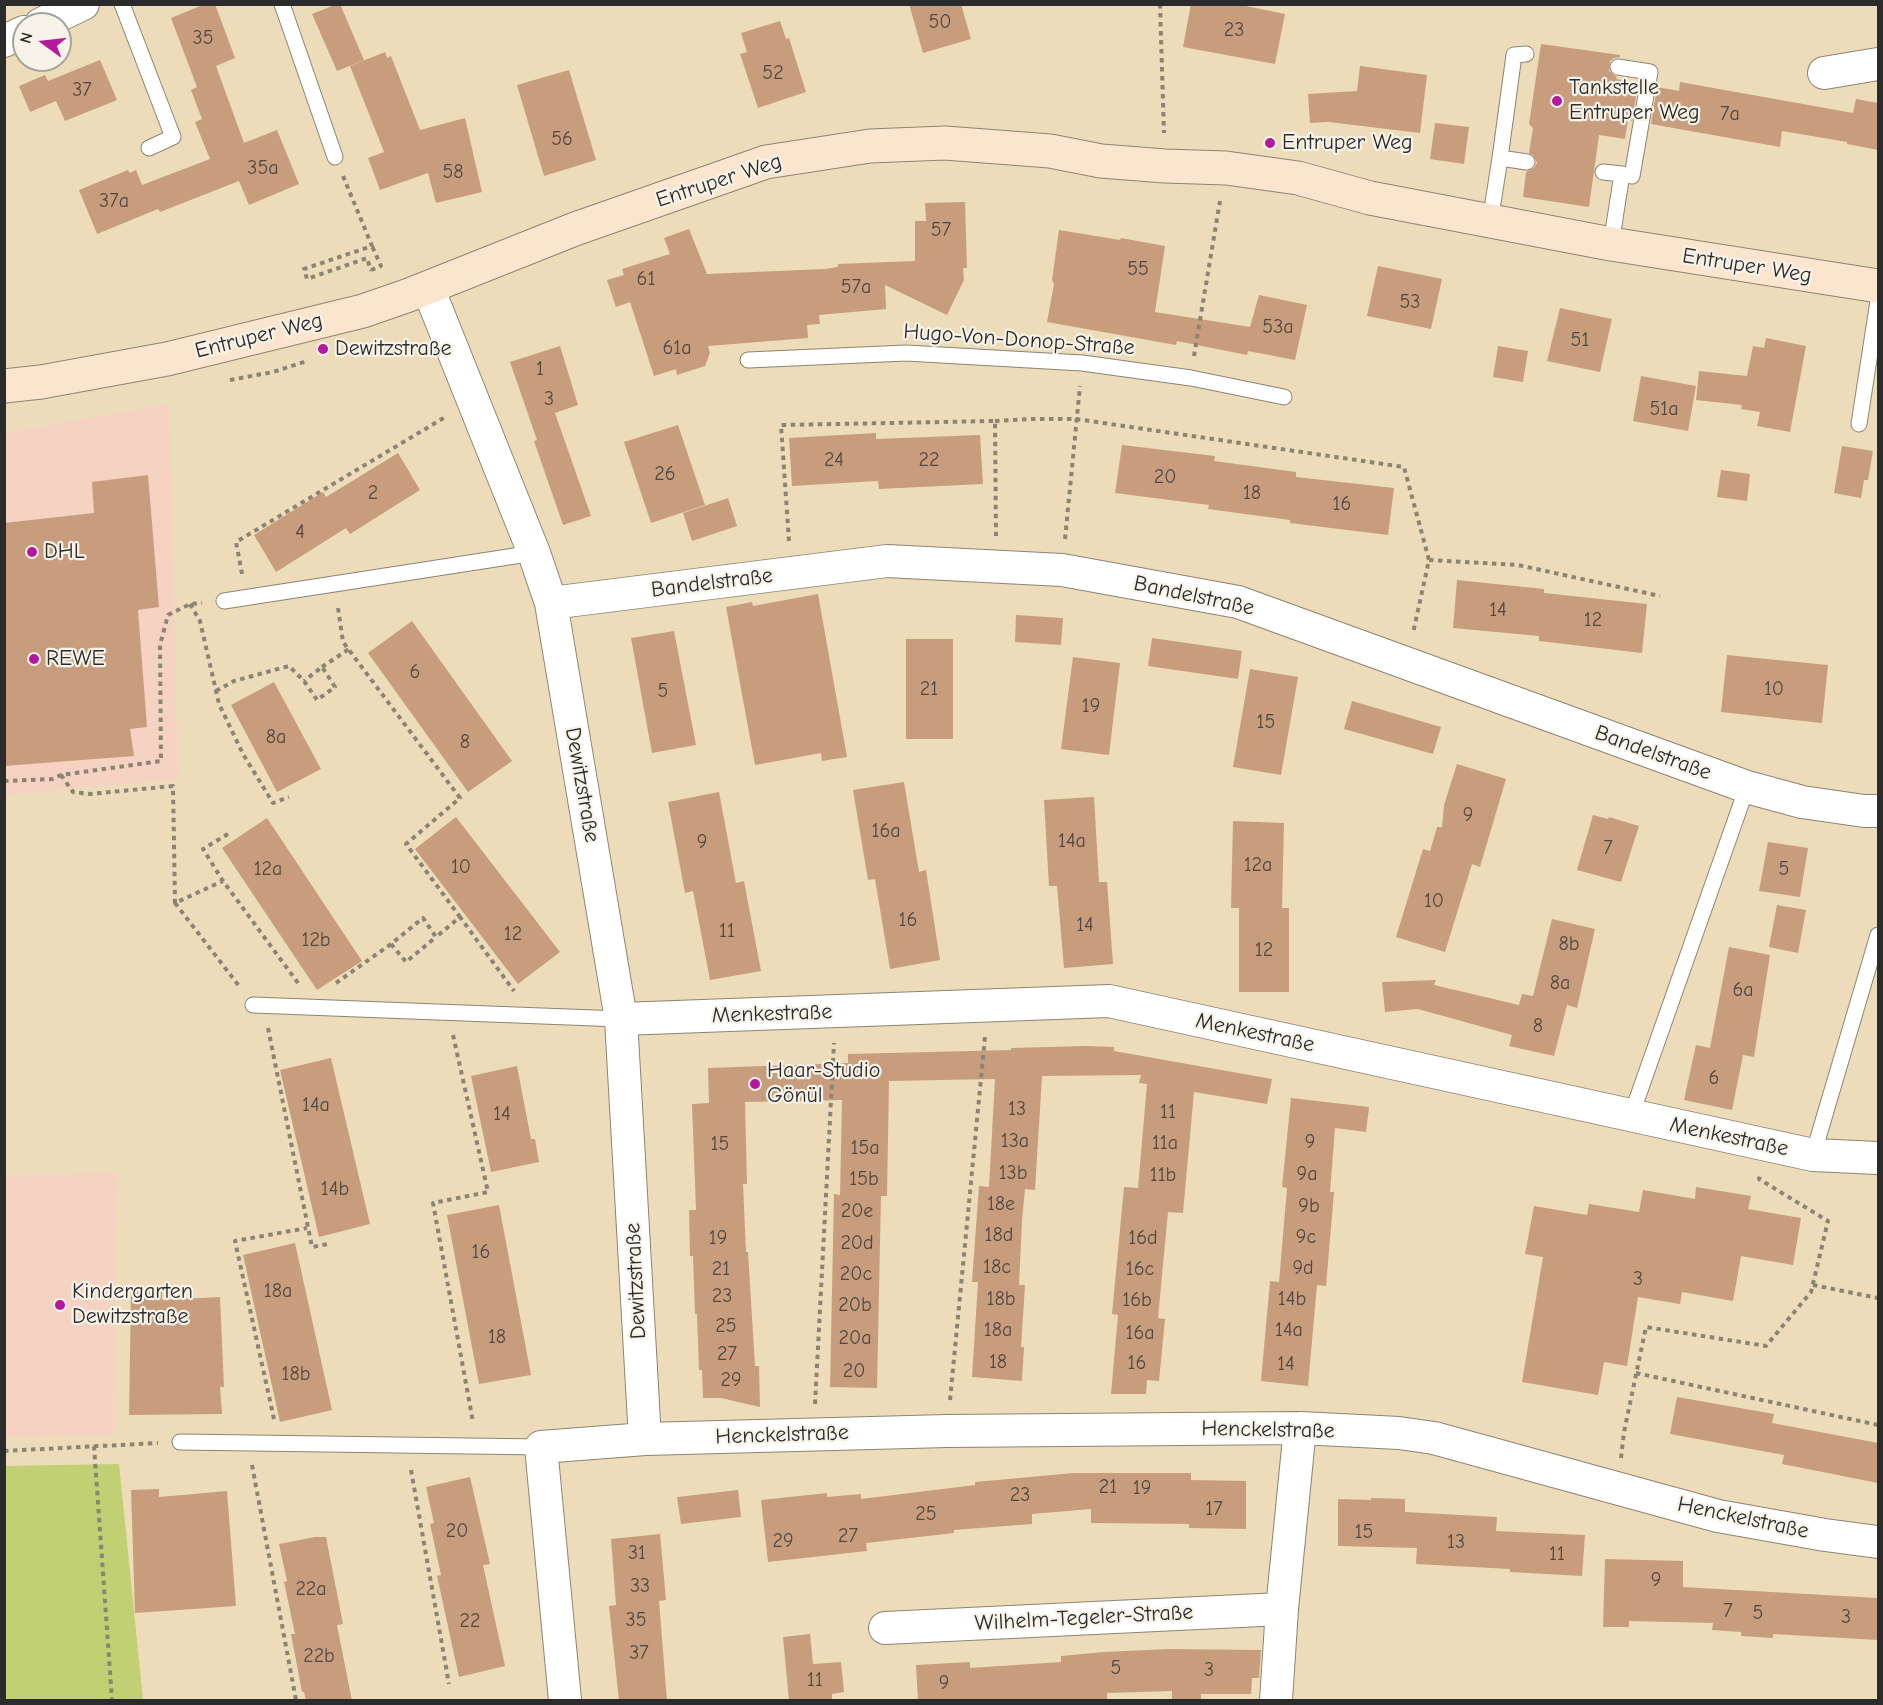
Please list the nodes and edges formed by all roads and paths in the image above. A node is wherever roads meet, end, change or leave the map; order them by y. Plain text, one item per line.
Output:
1 (83, 4) edge
2 (122, 4) edge
3 (282, 4) edge
4 (1160, 4) edge
5 (66, 12) edge
6 (1526, 54) dead end
7 (1878, 64) edge
8 (1618, 67) dead end
9 (1824, 73) dead end
10 (149, 148) dead end
11 (335, 157) joint
12 (1500, 158) junction
13 (1527, 162) dead end
14 (1165, 166) junction
15 (1226, 168) junction
16 (1603, 172) dead end
17 (1622, 174) junction
18 (1490, 222) junction
19 (1611, 244) junction
20 (372, 246) junction
21 (381, 266) dead end
22 (371, 271) dead end
23 (1878, 286) edge
24 (428, 288) junction
25 (1878, 301) edge
26 (748, 360) dead end
27 (1082, 363) junction
28 (1191, 378) junction
29 (4, 386) edge
30 (1284, 397) dead end
31 (444, 419) dead end
32 (1076, 419) junction
33 (994, 421) junction
34 (1859, 424) dead end
35 (534, 553) junction
36 (1429, 560) junction
37 (996, 567) junction
38 (1062, 570) junction
39 (791, 573) junction
40 (335, 584) junction
41 (1660, 596) dead end
42 (246, 597) junction
43 (224, 601) joint
44 (551, 603) junction
45 (190, 604) junction
46 (349, 650) junction
47 (1406, 663) junction
48 (322, 667) junction
49 (304, 681) junction
50 (216, 691) junction
51 (61, 775) junction
52 (4, 781) edge
53 (1747, 787) junction
54 (289, 797) dead end
55 (1878, 811) edge
56 (228, 834) dead end
57 (224, 881) junction
58 (175, 903) junction
59 (460, 917) junction
60 (1878, 935) edge
61 (436, 937) junction
62 (391, 944) junction
63 (314, 1005) junction
64 (258, 1006) junction
65 (988, 1006) junction
66 (836, 1012) junction
67 (448, 1013) junction
68 (532, 1016) junction
69 (621, 1019) junction
70 (1631, 1116) junction
71 (1768, 1146) junction
72 (1813, 1155) junction
73 (1878, 1158) edge
74 (307, 1228) junction
75 (328, 1244) dead end
76 (1813, 1285) junction
77 (1878, 1298) edge
78 (1636, 1373) junction
79 (1878, 1425) edge
80 (1300, 1428) junction
81 (947, 1431) junction
82 (813, 1435) junction
83 (645, 1439) junction
84 (180, 1442) joint
85 (248, 1443) junction
86 (279, 1444) junction
87 (407, 1445) junction
88 (94, 1446) junction
89 (477, 1446) junction
90 (541, 1448) junction
91 (4, 1451) edge
92 (1617, 1488) junction
93 (1878, 1542) edge
94 (1282, 1609) junction
95 (885, 1628) dead end
96 (449, 1684) dead end
97 (112, 1701) edge
98 (296, 1701) edge
99 (565, 1701) edge
100 (1276, 1701) edge

1 - 5 street
2 - 10 lane
3 - 11 lane
4 - 14 path
6 - 12 lane
7 - 9 street
8 - 17 lane
11 - 20 path
12 - 13 lane
12 - 18 lane
14 - 15 main road, Entruper Weg
14 - 24 main road, Entruper Weg
15 - 18 main road, Entruper Weg
15 - 28 path
16 - 17 lane
17 - 19 lane
18 - 19 main road, Entruper Weg
19 - 23 main road, Entruper Weg
20 - 21 path
20 - 22 path
24 - 29 main road, Entruper Weg
24 - 35 street, Dewitzstraße
25 - 34 lane
26 - 27 lane, Hugo-Von-Donop-Straße
27 - 28 lane, Hugo-Von-Donop-Straße
27 - 32 path
28 - 30 lane, Hugo-Von-Donop-Straße
31 - 42 path
32 - 33 path
32 - 36 path
32 - 38 path
33 - 37 path
33 - 39 path
35 - 40 lane
35 - 44 street, Dewitzstraße
36 - 41 path
36 - 47 path
37 - 38 street, Bandelstraße
37 - 39 street, Bandelstraße
38 - 47 street, Bandelstraße
39 - 44 street, Bandelstraße
40 - 42 lane
40 - 46 path
42 - 43 lane
43 - 45 path
44 - 69 street, Dewitzstraße
45 - 50 path
45 - 51 path
46 - 48 path
46 - 59 path
47 - 53 street, Bandelstraße
48 - 49 path
48 - 49 path
49 - 50 path
50 - 54 path
51 - 52 path
51 - 58 path
53 - 55 street, Bandelstraße
53 - 70 lane
56 - 57 path
57 - 58 path
57 - 63 path
58 - 64 path
59 - 61 path
59 - 68 path
60 - 72 lane
61 - 62 path
61 - 62 path
62 - 63 path
63 - 64 lane
63 - 67 lane
64 - 74 path
65 - 66 street, Menkestraße
65 - 70 street, Menkestraße
65 - 81 path
66 - 69 street, Menkestraße
66 - 82 path
67 - 68 lane
67 - 89 path
68 - 69 lane
69 - 83 street, Dewitzstraße
70 - 71 street, Menkestraße
71 - 72 street, Menkestraße
71 - 76 path
72 - 73 street, Menkestraße
74 - 75 path
74 - 86 path
76 - 77 path
76 - 78 path
78 - 79 path
78 - 92 path
80 - 81 street, Henckelstraße
80 - 92 street, Henckelstraße
80 - 94 street
81 - 82 street, Henckelstraße
82 - 83 street, Henckelstraße
83 - 90 street
84 - 85 lane
84 - 88 path
85 - 86 lane
85 - 98 path
86 - 87 lane
87 - 89 lane
87 - 96 path
88 - 91 path
88 - 97 path
89 - 90 lane
90 - 99 street
92 - 93 street, Henckelstraße
94 - 95 street, Wilhelm-Tegeler-Straße
94 - 100 street

